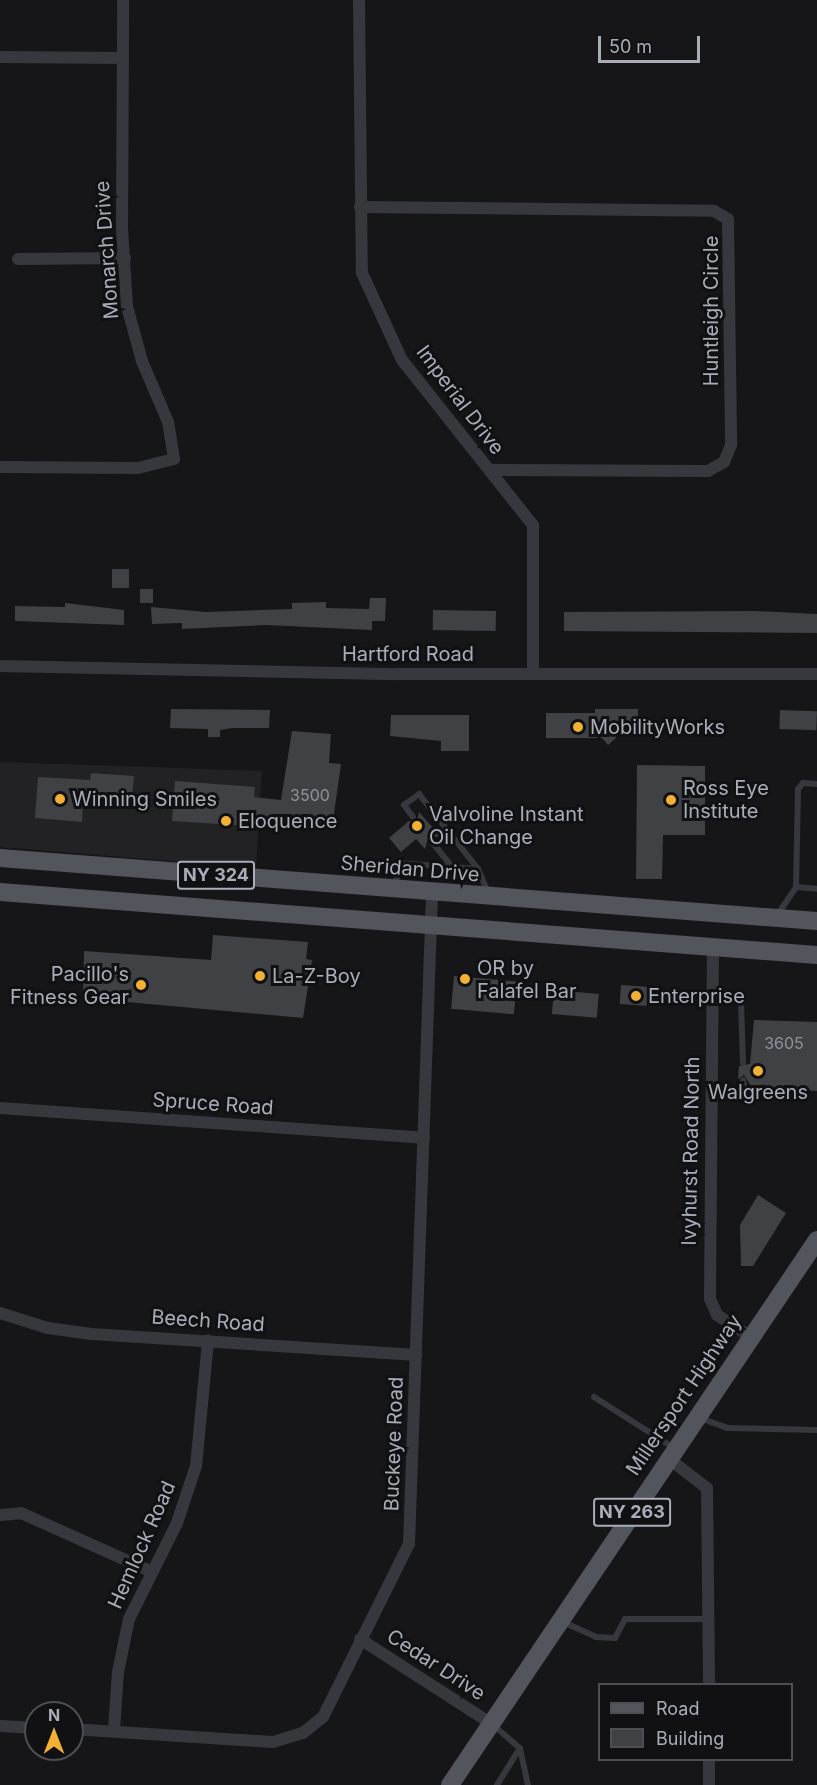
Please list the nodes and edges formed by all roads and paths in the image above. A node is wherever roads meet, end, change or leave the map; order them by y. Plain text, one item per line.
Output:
1 (123, 0) edge
2 (359, 0) edge
3 (0, 57) edge
4 (122, 58) junction
5 (360, 207) junction
6 (125, 258) junction
7 (18, 259) dead end
8 (0, 467) edge
9 (489, 470) junction
10 (0, 666) edge
11 (533, 673) junction
12 (817, 674) edge
13 (817, 784) edge
14 (413, 817) dead end
15 (432, 842) dead end
16 (0, 858) edge
17 (452, 867) junction
18 (478, 869) junction
19 (796, 887) junction
20 (817, 889) edge
21 (396, 891) junction
22 (0, 892) edge
23 (432, 894) junction
24 (489, 898) junction
25 (776, 918) junction
26 (817, 921) edge
27 (432, 925) junction
28 (713, 946) junction
29 (817, 955) edge
30 (741, 1002) dead end
31 (743, 1063) dead end
32 (743, 1080) dead end
33 (748, 1103) dead end
34 (0, 1108) edge
35 (424, 1138) junction
36 (817, 1240) edge
37 (0, 1313) edge
38 (751, 1337) junction
39 (208, 1341) junction
40 (416, 1355) junction
41 (594, 1397) dead end
42 (696, 1416) junction
43 (817, 1430) edge
44 (671, 1453) junction
45 (0, 1515) edge
46 (150, 1571) junction
47 (710, 1619) junction
48 (560, 1620) junction
49 (360, 1639) junction
50 (709, 1683) edge
51 (492, 1724) junction
52 (0, 1726) edge
53 (24, 1727) edge
54 (84, 1729) edge
55 (114, 1730) junction
56 (520, 1748) junction
57 (709, 1761) edge
58 (450, 1785) edge
59 (497, 1785) edge
60 (528, 1785) edge
61 (709, 1785) edge

1 - 4 street, Monarch Drive
2 - 5 street, Imperial Drive
3 - 4 street
4 - 6 street, Monarch Drive
5 - 9 street, Imperial Drive
5 - 9 street, Huntleigh Circle
6 - 7 street
6 - 8 street, Monarch Drive
9 - 11 street, Imperial Drive
10 - 11 street, Hartford Road
11 - 12 street, Hartford Road
13 - 19 lane
14 - 18 lane
15 - 17 lane
16 - 21 main road, Sheridan Drive / NY 324
17 - 18 lane
17 - 21 lane
18 - 24 lane
19 - 20 lane
19 - 25 lane
21 - 23 main road, Sheridan Drive / NY 324
22 - 27 main road, NY 324
23 - 24 main road, Sheridan Drive / NY 324
23 - 27 street, Buckeye Road
24 - 25 main road, Sheridan Drive / NY 324
25 - 26 main road, Sheridan Drive / NY 324
27 - 28 main road, NY 324
27 - 35 street, Buckeye Road
28 - 29 main road, NY 324
28 - 38 street, Ivyhurst Road North
30 - 31 lane
32 - 33 lane
34 - 35 street, Spruce Road
35 - 40 street, Buckeye Road
36 - 38 main road, Millersport Highway / NY 263
37 - 39 street, Beech Road
38 - 42 main road, Millersport Highway / NY 263
39 - 40 street, Beech Road
39 - 46 street, Hemlock Road
40 - 49 street, Buckeye Road
41 - 44 lane
42 - 43 lane
42 - 44 main road, Millersport Highway / NY 263
44 - 47 street
44 - 48 main road, Millersport Highway / NY 263
45 - 46 street
46 - 55 street, Hemlock Road
47 - 48 lane
47 - 50 street
48 - 51 main road, Millersport Highway / NY 263
49 - 51 street, Cedar Drive
49 - 55 street, Buckeye Road
51 - 56 lane
51 - 58 main road, Millersport Highway / NY 263
52 - 53 street
54 - 55 street, Buckeye Road
56 - 59 lane
56 - 60 lane
57 - 61 street

